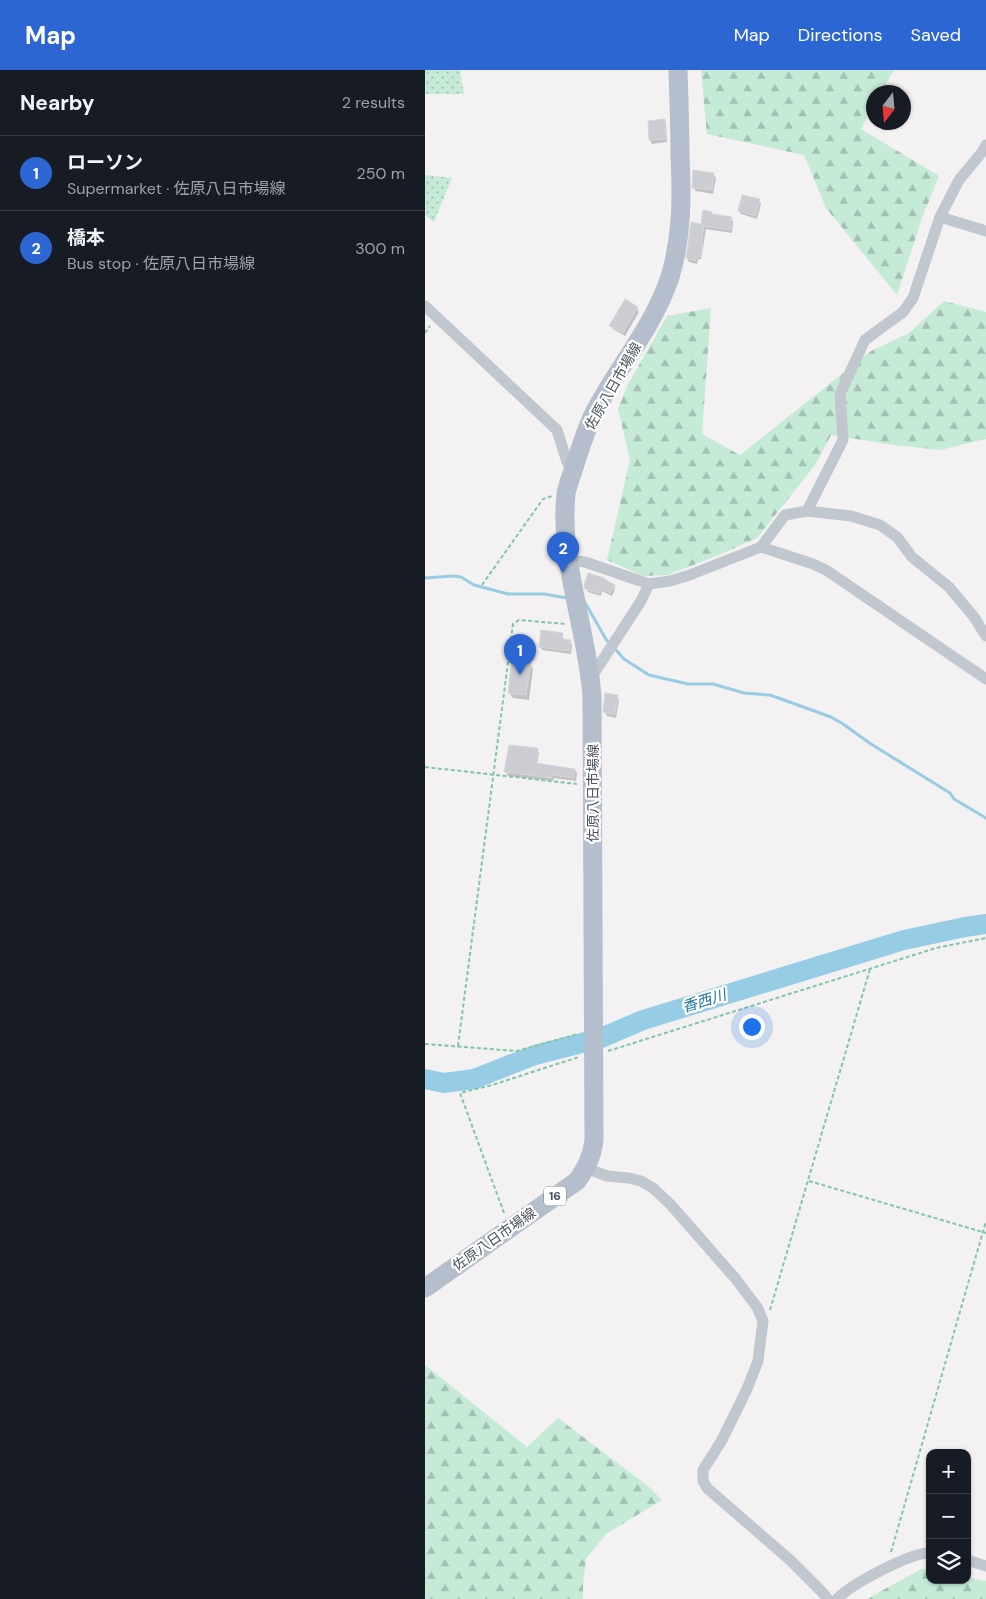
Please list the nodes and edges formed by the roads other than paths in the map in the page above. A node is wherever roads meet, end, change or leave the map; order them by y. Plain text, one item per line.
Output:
1 (678, 70) edge
2 (986, 145) edge
3 (940, 217) junction
4 (986, 231) edge
5 (425, 306) edge
6 (573, 470) junction
7 (807, 511) junction
8 (761, 547) junction
9 (569, 560) junction
10 (649, 584) junction
11 (986, 636) edge
12 (591, 678) junction
13 (986, 679) edge
14 (586, 1168) junction
15 (425, 1288) edge
16 (926, 1553) edge
17 (971, 1561) edge
18 (986, 1566) edge
19 (828, 1599) edge
20 (837, 1599) edge

1 - 6 main road, 佐原八日市場線 / 16
2 - 3 street
3 - 4 street
3 - 7 street
5 - 6 street
6 - 9 main road, 佐原八日市場線 / 16
7 - 8 street
7 - 11 street
8 - 10 street
8 - 13 street
9 - 10 street
9 - 12 main road, 佐原八日市場線 / 16
10 - 12 street
12 - 14 main road, 佐原八日市場線 / 16
14 - 15 main road, 佐原八日市場線 / 16
14 - 19 street
16 - 20 street
17 - 18 street

